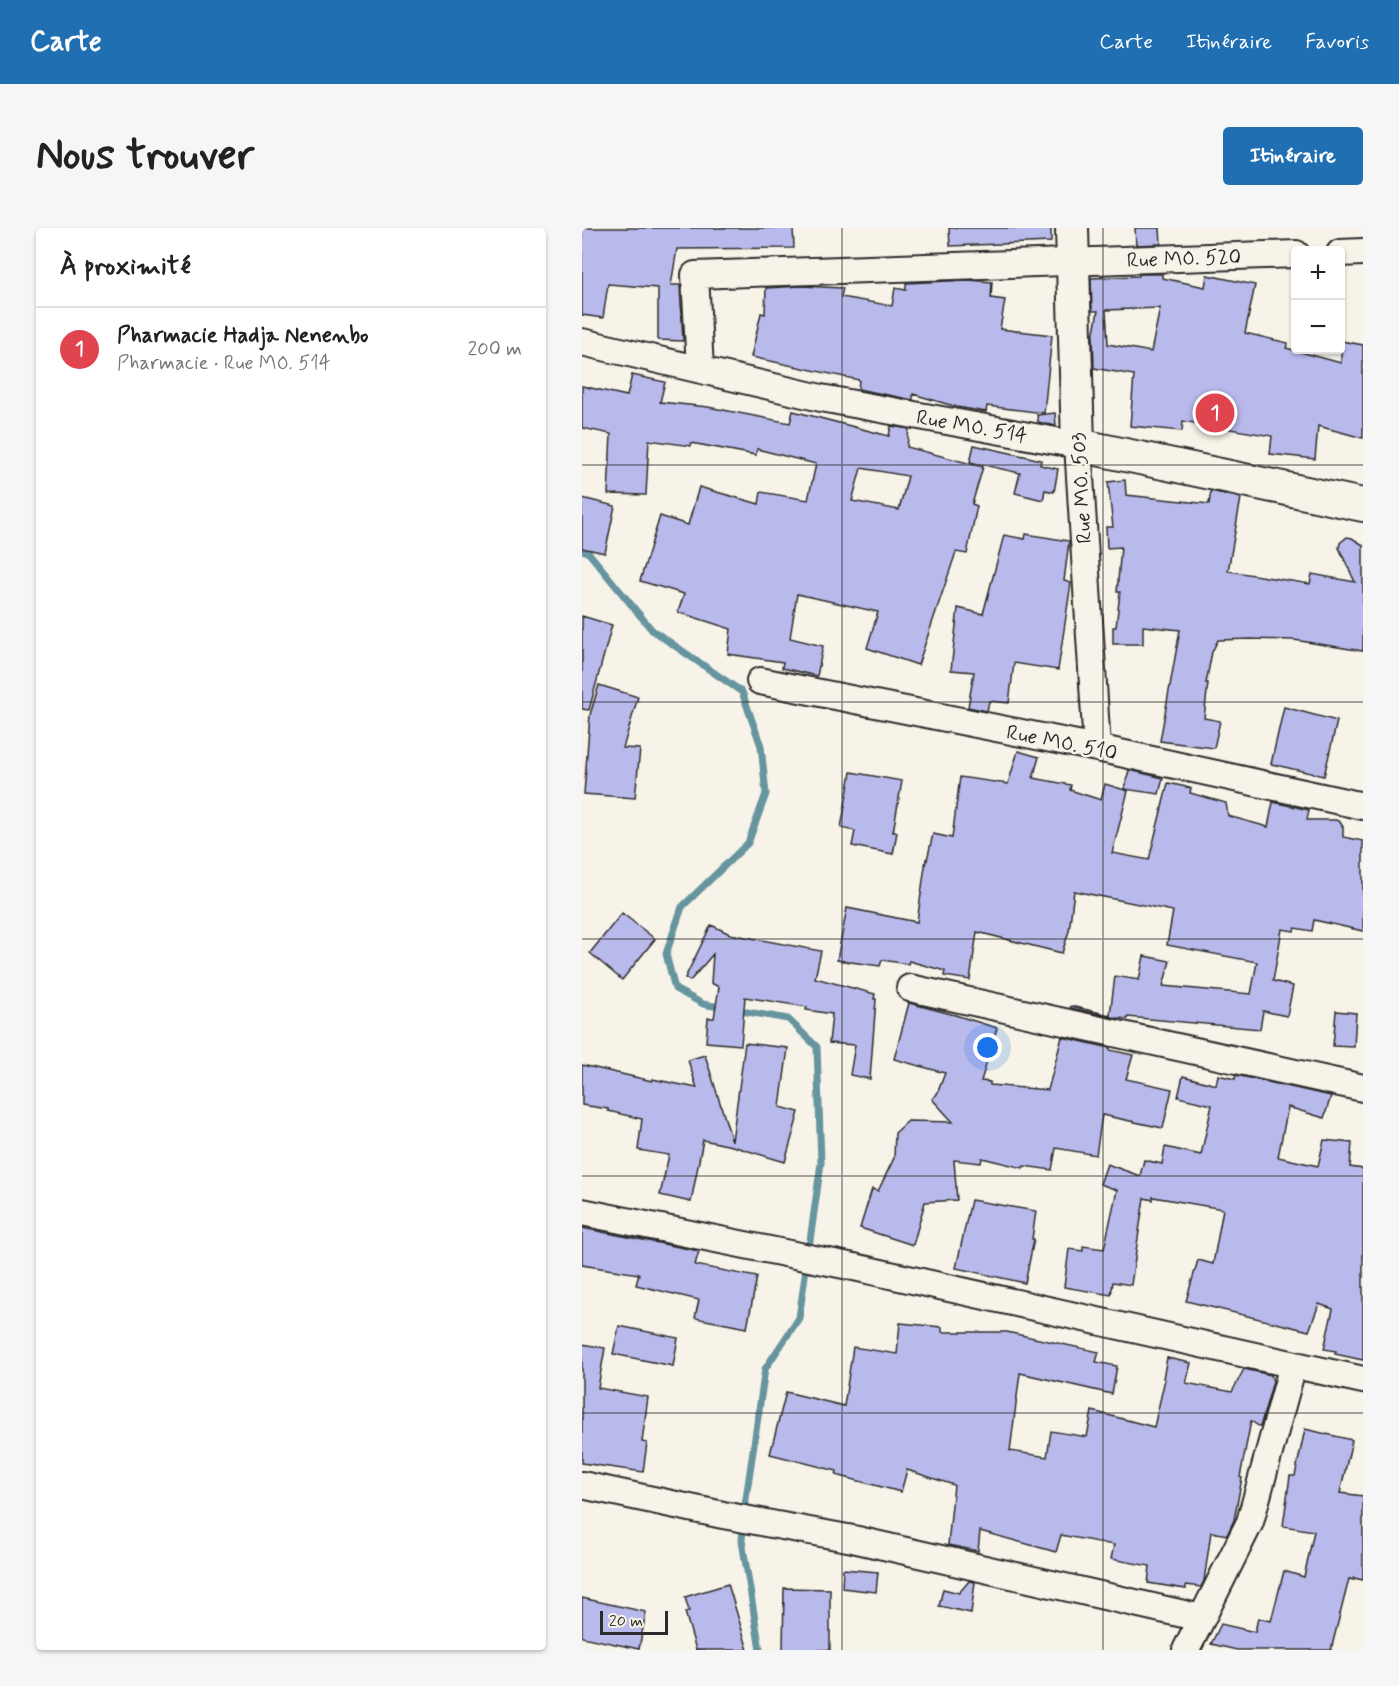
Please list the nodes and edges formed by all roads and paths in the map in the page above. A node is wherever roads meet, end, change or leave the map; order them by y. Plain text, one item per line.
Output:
1 (1072, 228) edge
2 (1363, 252) edge
3 (1345, 253) edge
4 (1291, 254) edge
5 (1073, 261) junction
6 (582, 342) edge
7 (700, 369) junction
8 (1078, 446) junction
9 (1363, 505) edge
10 (760, 681) dead end
11 (1097, 748) junction
12 (1363, 806) edge
13 (910, 988) dead end
14 (1363, 1088) edge
15 (582, 1212) edge
16 (1293, 1365) junction
17 (1363, 1380) edge
18 (582, 1485) edge
19 (1201, 1618) junction
20 (1186, 1650) edge

1 - 5 street, Rue MO. 503
2 - 3 street
4 - 5 street, Rue MO. 520
5 - 7 street, Rue MO. 520
5 - 8 street, Rue MO. 503
6 - 7 street, Rue MO. 514
7 - 8 street, Rue MO. 514
8 - 9 street, Rue MO. 514
8 - 11 street, Rue MO. 503
10 - 11 street, Rue MO. 510
11 - 12 street, Rue MO. 510
13 - 14 street
15 - 16 street
16 - 17 street
16 - 19 street
18 - 19 street
19 - 20 street

